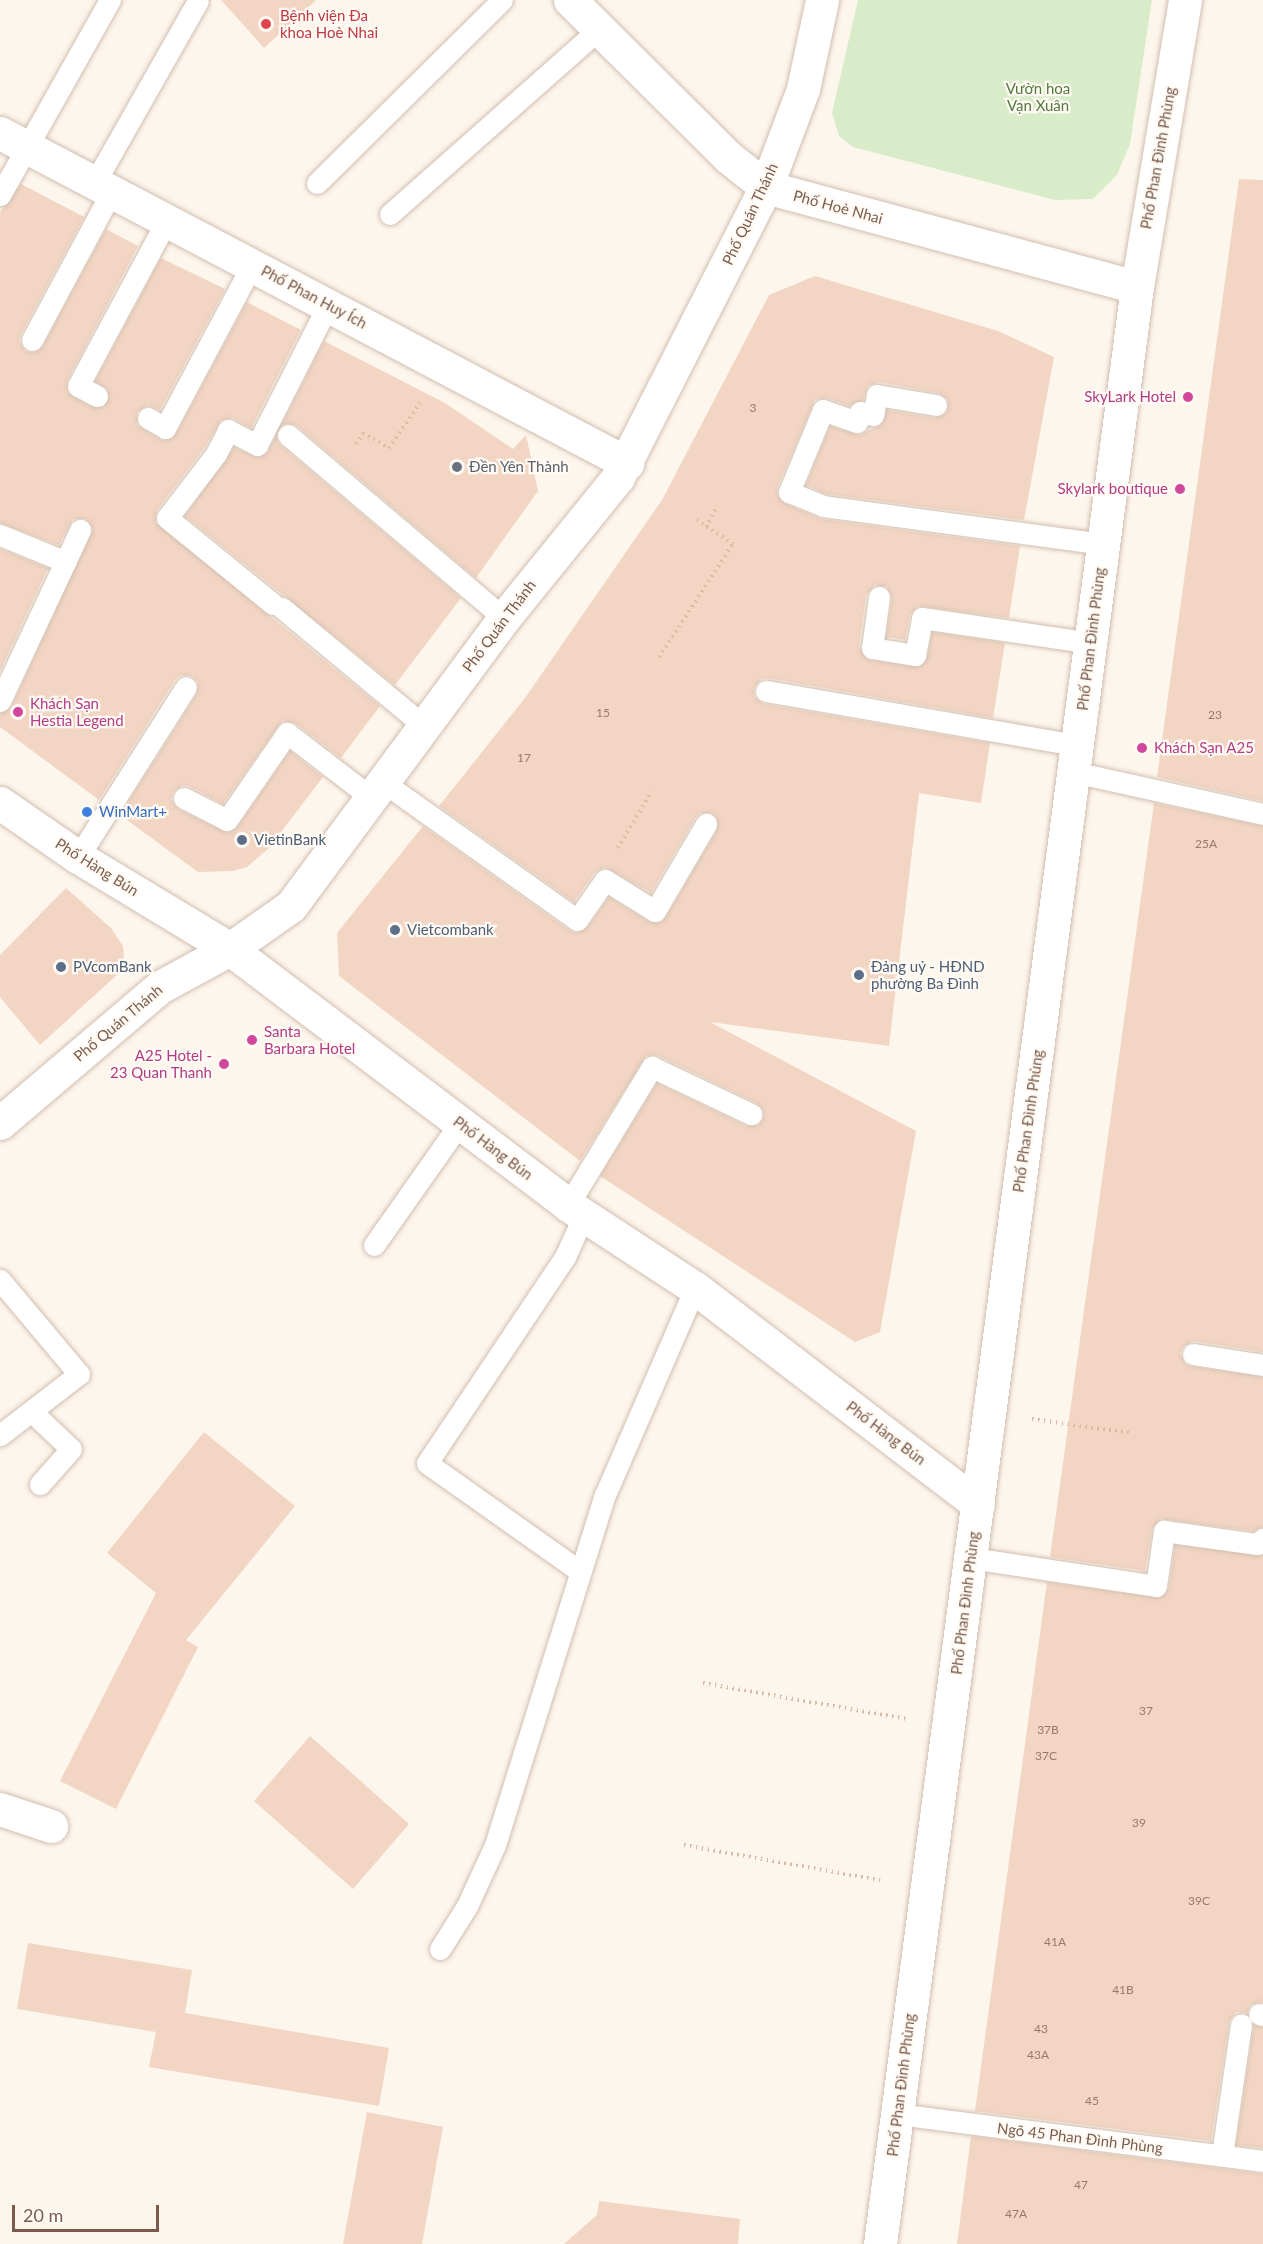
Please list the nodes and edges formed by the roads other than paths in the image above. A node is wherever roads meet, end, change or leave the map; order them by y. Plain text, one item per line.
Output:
1 (110, 0) edge
2 (502, 0) edge
3 (570, 0) edge
4 (822, 0) edge
5 (1185, 0) edge
6 (198, 2) dead end
7 (598, 29) junction
8 (13, 140) edge
9 (317, 183) dead end
10 (103, 186) junction
11 (765, 187) junction
12 (0, 195) edge
13 (390, 214) dead end
14 (167, 220) junction
15 (252, 265) junction
16 (1137, 287) junction
17 (328, 305) junction
18 (32, 340) dead end
19 (97, 396) dead end
20 (936, 405) dead end
21 (148, 418) dead end
22 (288, 435) dead end
23 (627, 463) junction
24 (80, 530) dead end
25 (0, 535) edge
26 (1103, 544) junction
27 (66, 562) junction
28 (879, 597) dead end
29 (504, 618) junction
30 (1090, 643) junction
31 (186, 687) dead end
32 (766, 692) dead end
33 (0, 701) edge
34 (423, 725) junction
35 (1075, 759) junction
36 (376, 789) junction
37 (184, 798) dead end
38 (0, 803) edge
39 (1263, 814) edge
40 (706, 824) dead end
41 (78, 857) junction
42 (230, 949) junction
43 (751, 1114) dead end
44 (0, 1123) edge
45 (460, 1123) junction
46 (576, 1210) junction
47 (374, 1245) dead end
48 (0, 1280) edge
49 (695, 1288) junction
50 (1193, 1354) dead end
51 (1263, 1365) edge
52 (31, 1411) junction
53 (0, 1435) edge
54 (40, 1484) dead end
55 (978, 1504) junction
56 (1263, 1539) edge
57 (971, 1558) junction
58 (578, 1570) junction
59 (0, 1809) edge
60 (51, 1826) dead end
61 (440, 1949) dead end
62 (1254, 2018) edge
63 (897, 2114) junction
64 (1222, 2155) junction
65 (1263, 2161) edge
66 (880, 2244) edge

1 - 8 lane
2 - 9 lane
3 - 7 main road, Phố Hoè Nhai
4 - 11 main road, Phố Quán Thánh
5 - 16 main road, Phố Phan Đình Phùng
6 - 10 lane
7 - 11 main road, Phố Hoè Nhai
7 - 13 lane
8 - 10 main road, Phố Phan Huy Ích
8 - 12 lane
10 - 14 main road, Phố Phan Huy Ích
10 - 18 lane
11 - 16 main road, Phố Hoè Nhai
11 - 23 main road, Phố Quán Thánh
14 - 15 main road, Phố Phan Huy Ích
14 - 19 lane
15 - 17 main road, Phố Phan Huy Ích
15 - 21 lane
16 - 26 main road, Phố Phan Đình Phùng
17 - 23 main road, Phố Phan Huy Ích
17 - 34 lane
20 - 26 lane
22 - 29 lane
23 - 29 main road, Phố Quán Thánh
24 - 27 lane
25 - 27 lane
26 - 30 main road, Phố Phan Đình Phùng
27 - 33 lane
28 - 30 lane
29 - 34 main road, Phố Quán Thánh
30 - 35 main road, Phố Phan Đình Phùng
31 - 41 lane
32 - 35 lane
34 - 36 main road, Phố Quán Thánh
35 - 39 lane
35 - 55 main road, Phố Phan Đình Phùng
36 - 37 lane
36 - 40 lane
36 - 42 main road, Phố Quán Thánh
38 - 41 main road, Phố Hàng Bún
41 - 42 main road, Phố Hàng Bún
42 - 44 main road, Phố Quán Thánh
42 - 45 main road, Phố Hàng Bún
43 - 46 lane
45 - 46 main road, Phố Hàng Bún
45 - 47 lane
46 - 49 main road, Phố Hàng Bún
46 - 58 lane
48 - 52 lane
49 - 55 main road, Phố Hàng Bún
49 - 58 lane
50 - 51 lane
52 - 53 lane
52 - 54 lane
55 - 57 main road, Phố Phan Đình Phùng
56 - 57 lane
57 - 63 main road, Phố Phan Đình Phùng
58 - 61 lane
59 - 60 main road
62 - 64 lane
63 - 64 lane, Ngõ 45 Phan Đình Phùng
63 - 66 main road, Phố Phan Đình Phùng
64 - 65 lane, Ngõ 45 Phan Đình Phùng

